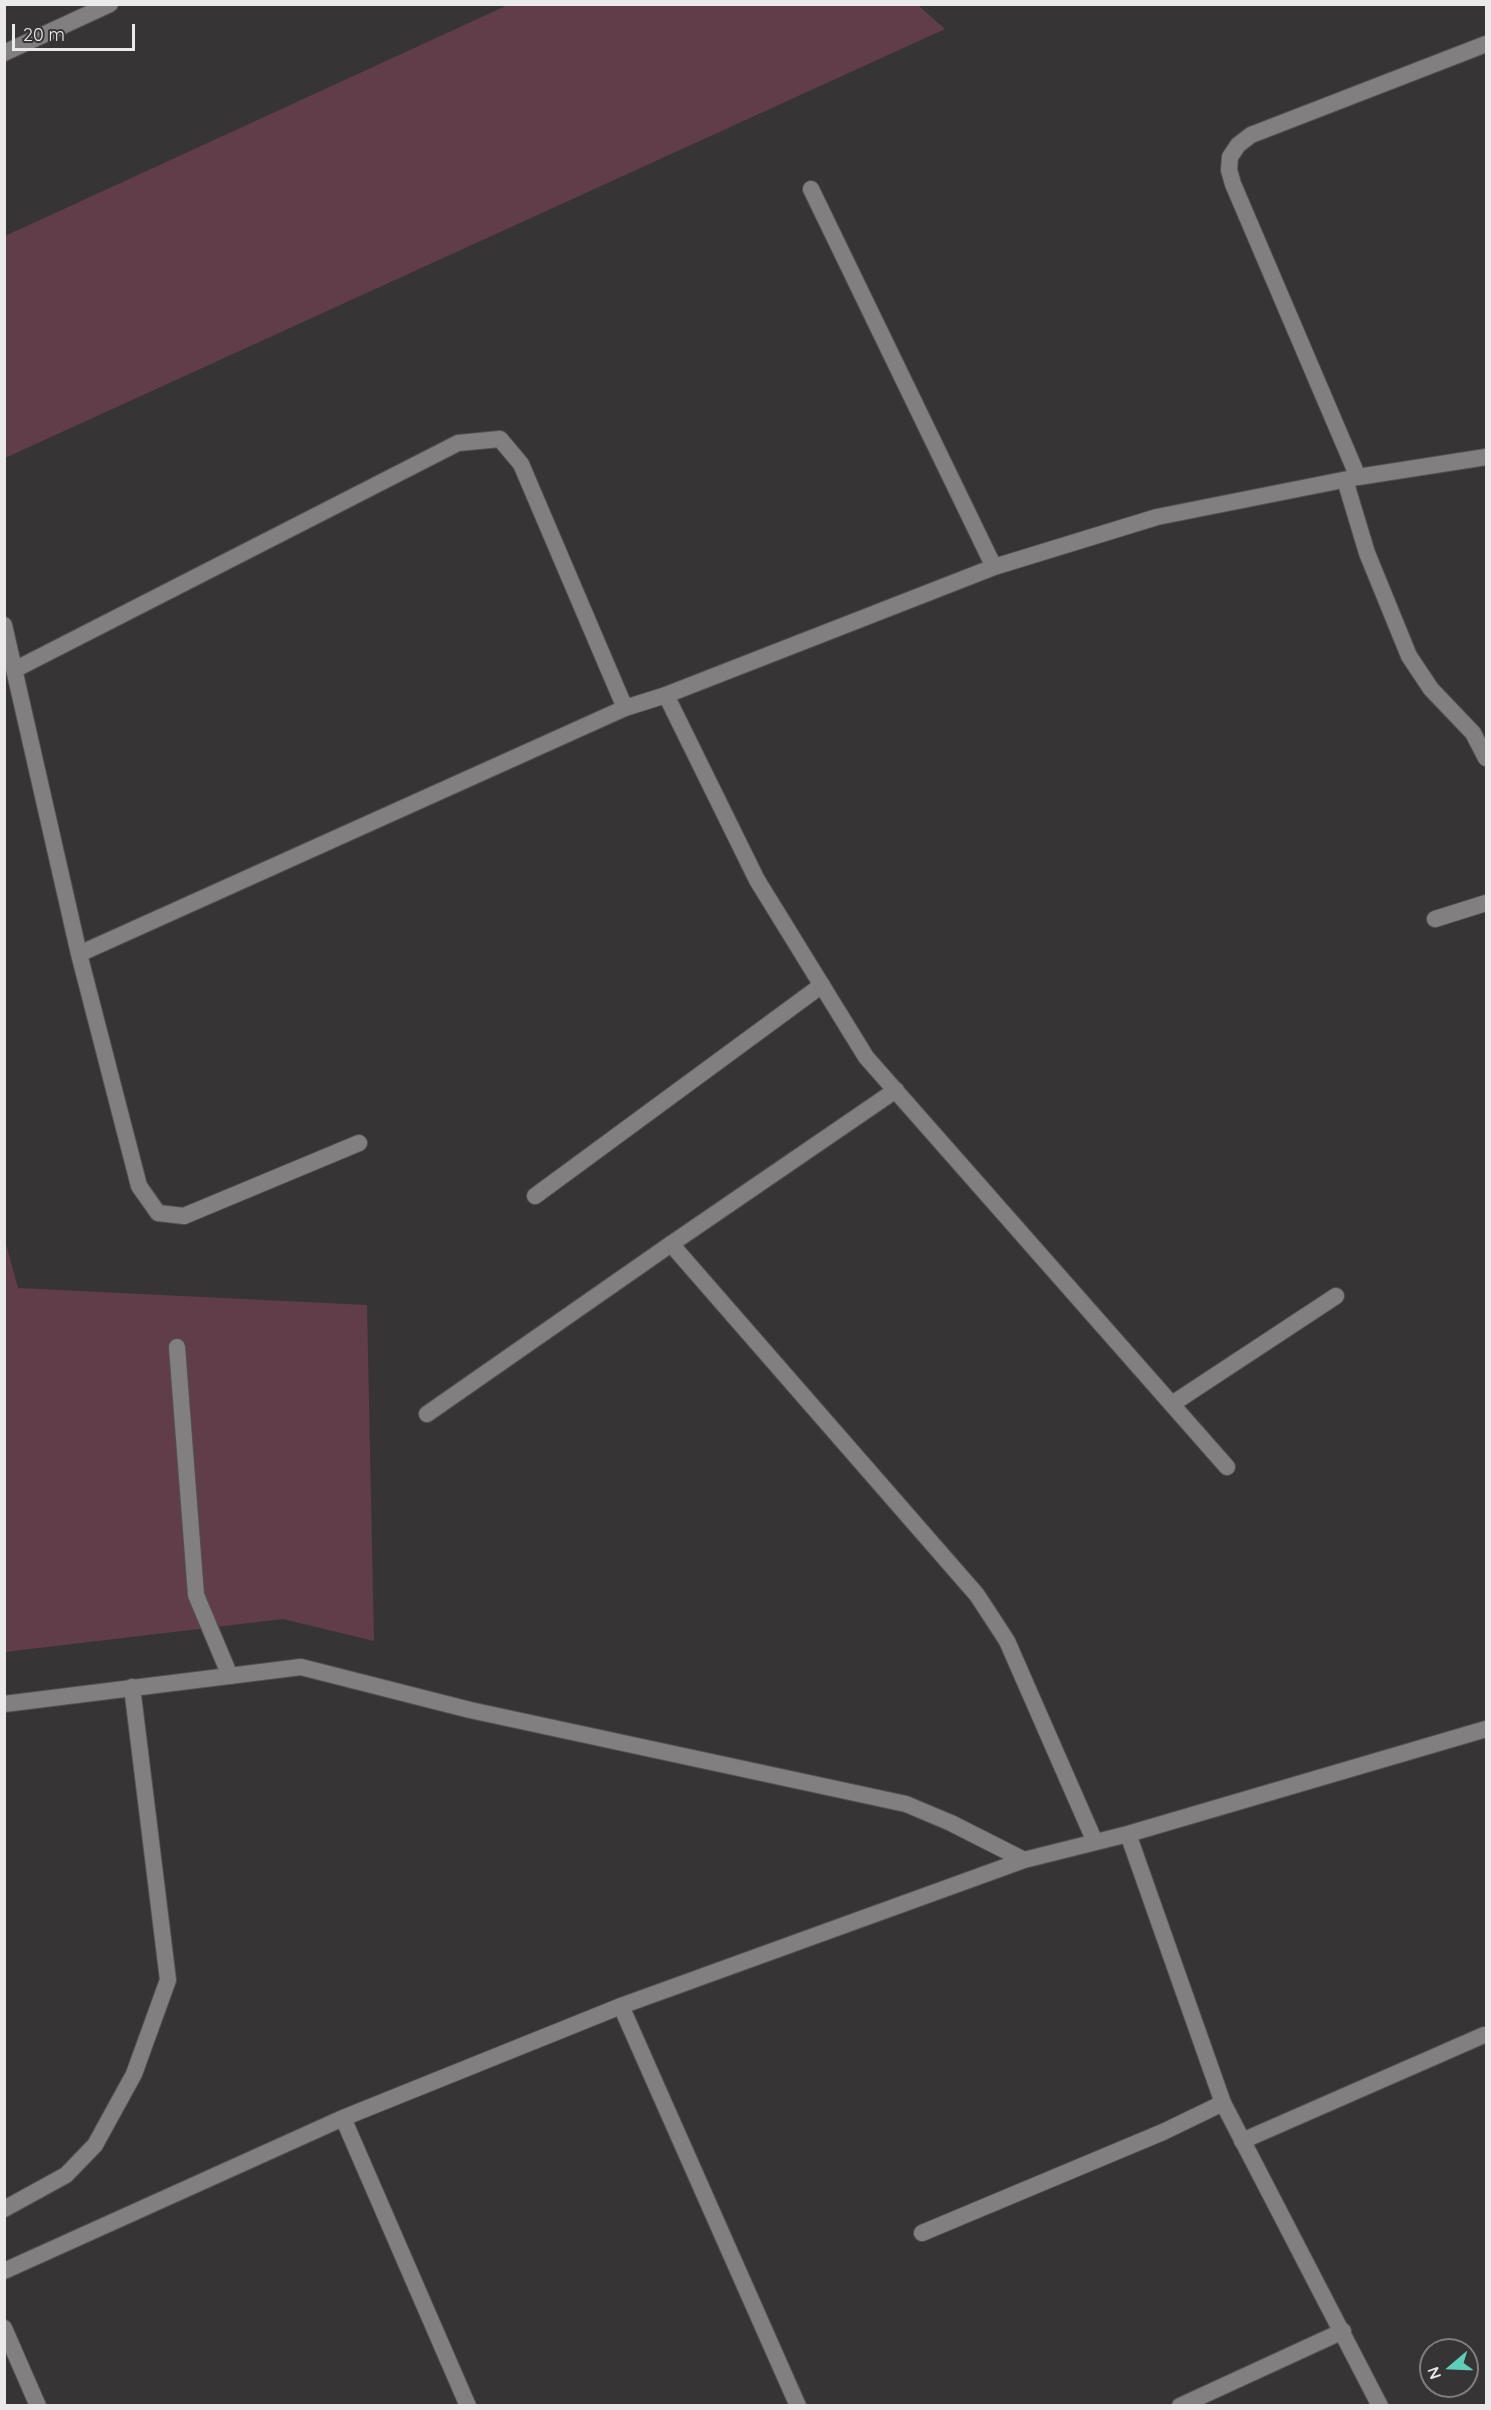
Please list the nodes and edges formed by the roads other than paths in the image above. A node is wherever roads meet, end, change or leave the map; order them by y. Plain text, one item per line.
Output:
1 (110, 4) edge
2 (1486, 44) edge
3 (4, 53) edge
4 (812, 189) dead end
5 (1486, 457) edge
6 (1351, 478) junction
7 (994, 567) junction
8 (4, 625) edge
9 (16, 669) junction
10 (666, 695) junction
11 (625, 708) junction
12 (1486, 758) edge
13 (1486, 903) edge
14 (1435, 919) dead end
15 (79, 954) junction
16 (822, 985) junction
17 (896, 1090) junction
18 (359, 1143) dead end
19 (535, 1196) dead end
20 (671, 1244) junction
21 (1336, 1296) dead end
22 (177, 1347) dead end
23 (1172, 1404) junction
24 (427, 1414) dead end
25 (1227, 1467) dead end
26 (230, 1676) junction
27 (132, 1688) junction
28 (4, 1704) edge
29 (1486, 1729) edge
30 (1128, 1834) junction
31 (1095, 1842) junction
32 (1024, 1860) junction
33 (621, 2006) junction
34 (1484, 2035) dead end
35 (1223, 2103) junction
36 (343, 2118) junction
37 (1242, 2141) junction
38 (4, 2209) edge
39 (922, 2233) dead end
40 (4, 2271) edge
41 (4, 2328) edge
42 (1342, 2331) junction
43 (38, 2406) edge
44 (468, 2406) edge
45 (798, 2406) edge
46 (1180, 2406) edge
47 (1380, 2406) edge

1 - 3 street
2 - 6 street
4 - 7 street
5 - 6 street
6 - 7 street
6 - 12 street
7 - 10 street
8 - 9 street
9 - 11 street
9 - 15 street
10 - 11 street
10 - 16 street
11 - 15 street
13 - 14 street
15 - 18 street
16 - 17 street
16 - 19 street
17 - 20 street
17 - 23 street
20 - 24 street
20 - 31 street
21 - 23 street
22 - 26 street
23 - 25 street
26 - 27 street
26 - 32 street
27 - 28 street
27 - 38 street
29 - 30 street
30 - 31 street
30 - 35 street
31 - 32 street
32 - 33 street
33 - 36 street
33 - 45 street
34 - 37 street
35 - 37 street
35 - 39 street
36 - 40 street
36 - 44 street
37 - 42 street
41 - 43 street
42 - 46 street
42 - 47 street

